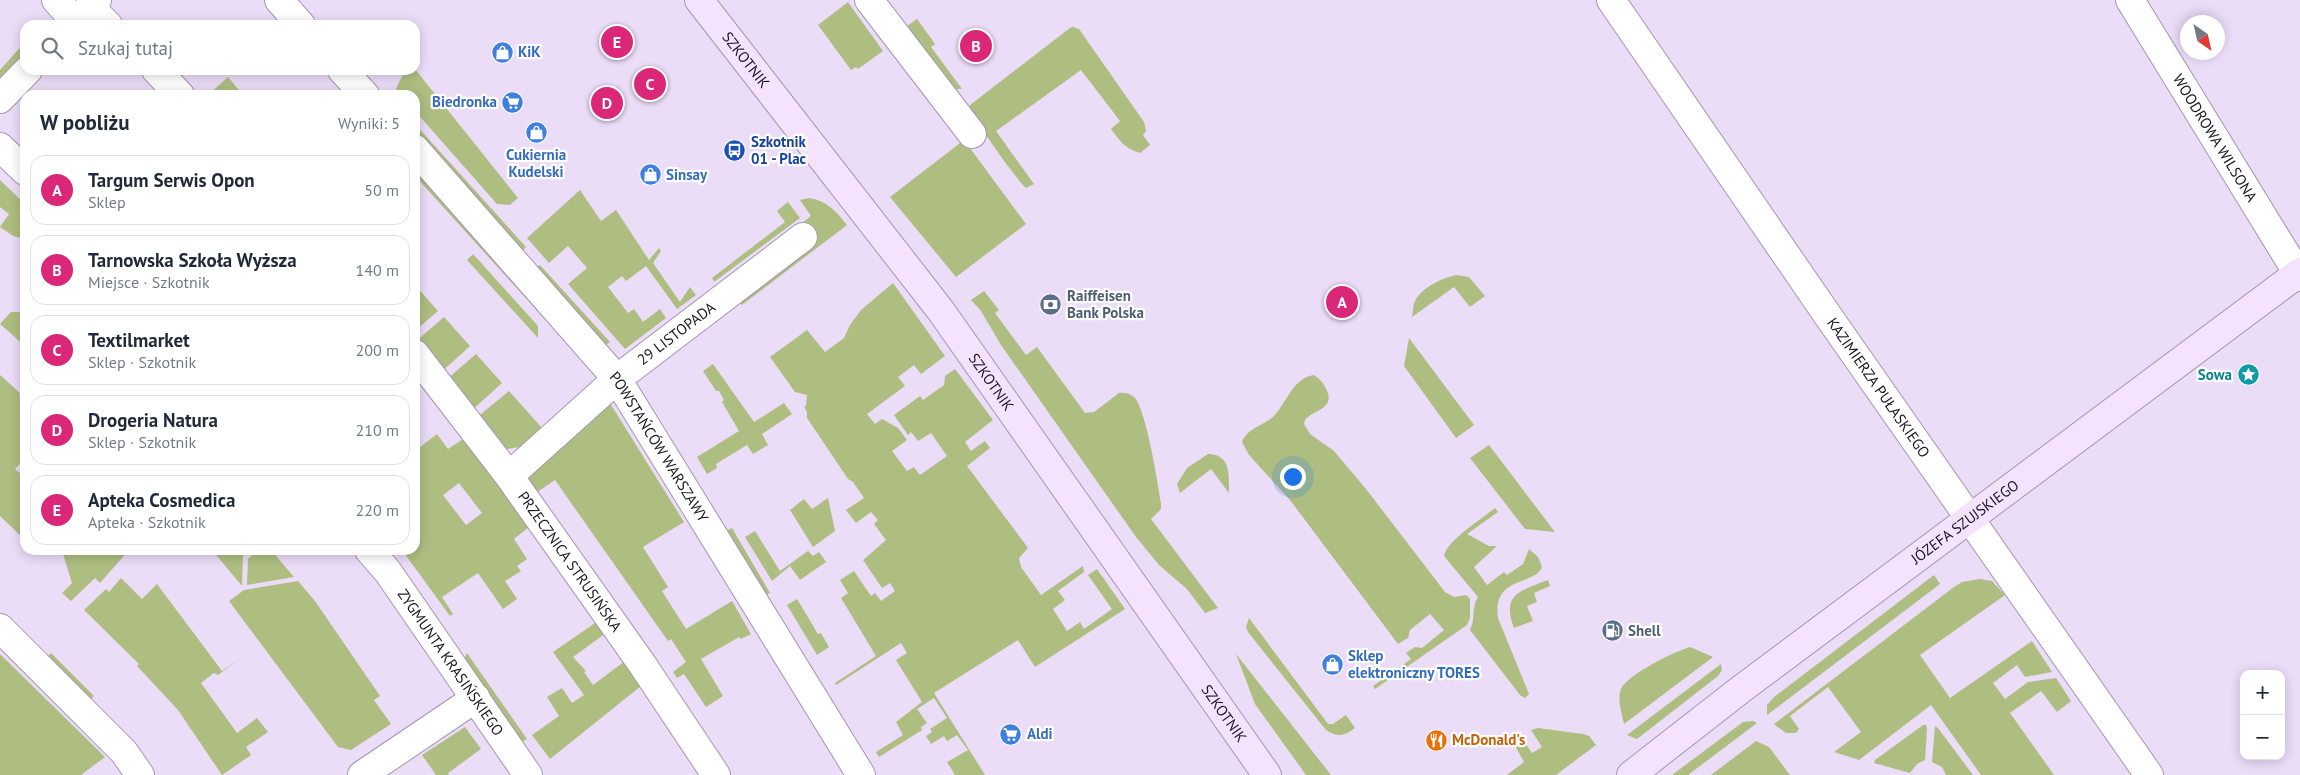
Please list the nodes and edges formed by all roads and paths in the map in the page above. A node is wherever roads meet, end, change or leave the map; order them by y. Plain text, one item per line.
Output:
1 (56, 0) edge
2 (279, 0) edge
3 (699, 0) edge
4 (869, 0) edge
5 (1611, 0) edge
6 (2130, 0) edge
7 (88, 16) edge
8 (297, 20) edge
9 (23, 75) edge
10 (161, 75) edge
11 (347, 75) edge
12 (175, 90) edge
13 (360, 90) edge
14 (0, 99) edge
15 (972, 134) dead end
16 (0, 147) edge
17 (420, 156) edge
18 (20, 165) edge
19 (803, 237) dead end
20 (2299, 274) edge
21 (420, 360) edge
22 (617, 379) junction
23 (509, 476) junction
24 (1971, 518) junction
25 (374, 555) edge
26 (0, 628) edge
27 (476, 698) junction
28 (140, 775) edge
29 (362, 775) edge
30 (528, 775) edge
31 (716, 775) edge
32 (861, 775) edge
33 (1267, 775) edge
34 (1631, 775) edge
35 (2149, 775) edge

1 - 7 street
2 - 8 street
3 - 33 street, SZKOTNIK
4 - 15 street
5 - 24 street, KAZIMIERZA PUŁASKIEGO
6 - 20 street, WOODROWA WILSONA
9 - 14 street
10 - 12 street
11 - 13 street
16 - 18 street
17 - 22 street, POWSTAŃCÓW WARSZAWY
19 - 22 street, 29 LISTOPADA
20 - 24 street, JÓZEFA SZUJSKIEGO
21 - 23 street, PRZECZNICA STRUSIŃSKA
22 - 23 street, 29 LISTOPADA
22 - 32 street, POWSTAŃCÓW WARSZAWY
23 - 31 street, PRZECZNICA STRUSIŃSKA
24 - 34 street, JÓZEFA SZUJSKIEGO
24 - 35 street, KAZIMIERZA PUŁASKIEGO
25 - 27 street, ZYGMUNTA KRASIŃSKIEGO
26 - 28 street
27 - 29 street
27 - 30 street, ZYGMUNTA KRASIŃSKIEGO

